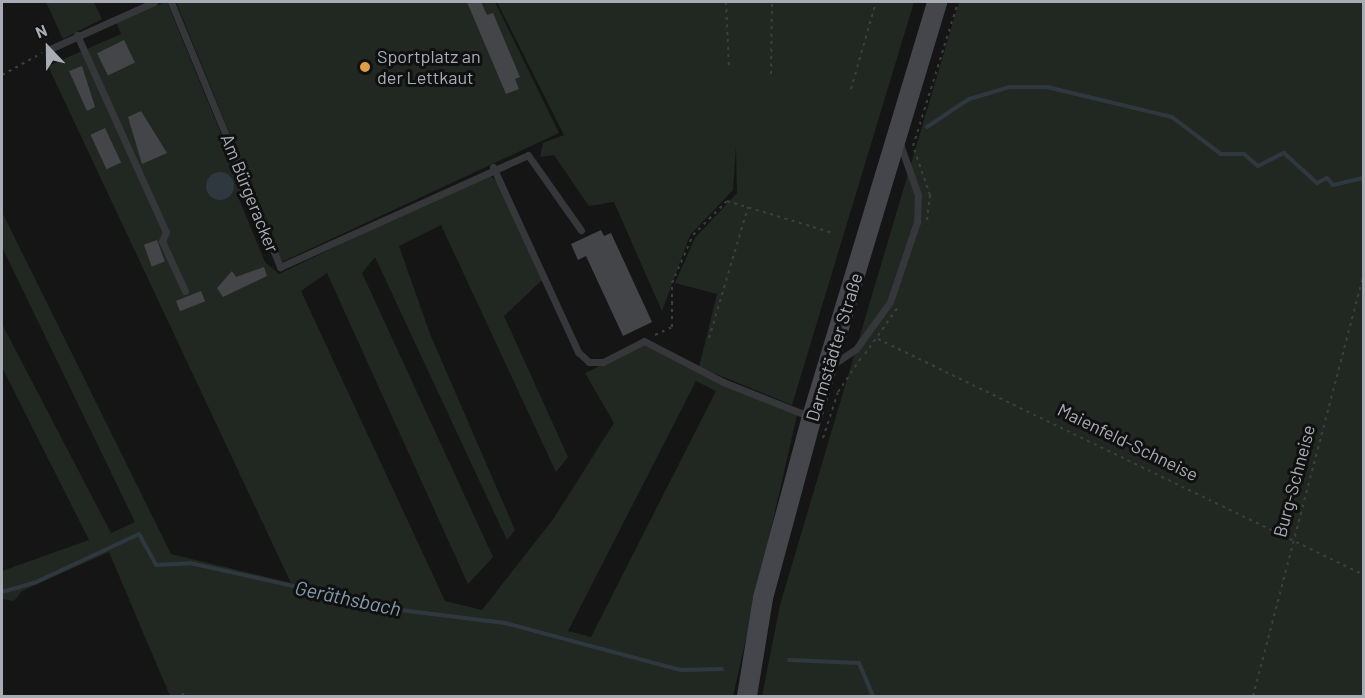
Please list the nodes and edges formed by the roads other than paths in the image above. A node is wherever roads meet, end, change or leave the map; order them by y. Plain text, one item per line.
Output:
1 (154, 2) edge
2 (171, 2) edge
3 (937, 2) edge
4 (77, 35) junction
5 (50, 49) road end
6 (898, 137) junction
7 (493, 167) junction
8 (581, 230) dead end
9 (185, 291) dead end
10 (827, 368) junction
11 (812, 417) junction
12 (747, 696) edge

1 - 4 lane
2 - 7 lane, Am Bürgeracker
3 - 6 main road, Darmstädter Straße
4 - 5 lane
4 - 9 lane
6 - 10 main road, Darmstädter Straße
6 - 10 lane
7 - 8 lane
7 - 11 lane
10 - 11 main road, Darmstädter Straße
11 - 12 main road, Darmstädter Straße

